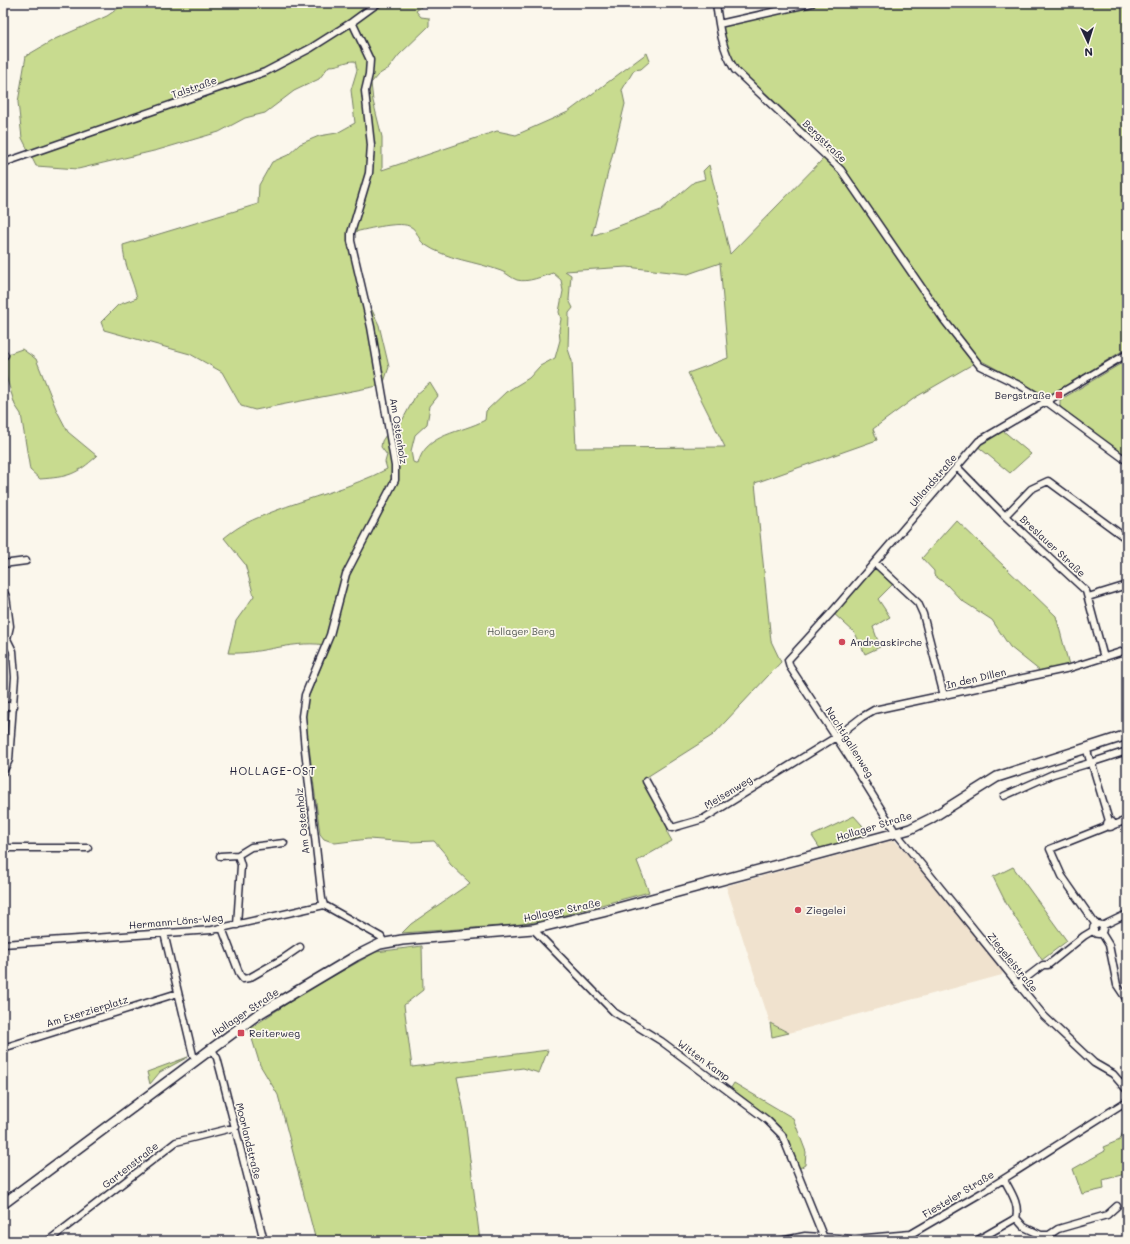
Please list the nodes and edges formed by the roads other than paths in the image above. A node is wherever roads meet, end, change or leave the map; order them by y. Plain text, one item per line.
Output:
1 (378, 3) edge
2 (716, 3) edge
3 (812, 3) edge
4 (352, 22) junction
5 (719, 24) junction
6 (3, 163) edge
7 (1127, 354) edge
8 (1047, 402) junction
9 (1127, 461) edge
10 (957, 467) junction
11 (1005, 516) junction
12 (1127, 539) edge
13 (26, 561) dead end
14 (875, 563) junction
15 (3, 564) edge
16 (1127, 585) edge
17 (3, 591) edge
18 (1088, 598) junction
19 (5, 638) edge
20 (1127, 650) edge
21 (1104, 658) junction
22 (788, 660) joint
23 (944, 696) junction
24 (3, 706) edge
25 (14, 706) junction
26 (1127, 735) edge
27 (836, 738) junction
28 (1086, 747) junction
29 (1127, 752) edge
30 (1091, 762) junction
31 (3, 772) edge
32 (646, 782) dead end
33 (1004, 796) dead end
34 (1127, 820) edge
35 (1110, 824) junction
36 (896, 833) junction
37 (284, 843) dead end
38 (3, 846) edge
39 (88, 848) dead end
40 (238, 855) junction
41 (220, 856) dead end
42 (324, 905) junction
43 (1127, 914) edge
44 (237, 925) junction
45 (222, 928) junction
46 (1098, 928) junction
47 (533, 929) junction
48 (164, 933) junction
49 (384, 943) junction
50 (3, 944) edge
51 (300, 947) dead end
52 (1018, 984) junction
53 (178, 993) junction
54 (1127, 1000) edge
55 (3, 1048) edge
56 (211, 1048) junction
57 (196, 1059) junction
58 (1127, 1090) edge
59 (1127, 1101) edge
60 (236, 1127) junction
61 (1004, 1179) junction
62 (3, 1204) edge
63 (1117, 1206) dead end
64 (1016, 1218) junction
65 (1049, 1235) junction
66 (823, 1236) junction
67 (856, 1240) edge
68 (48, 1241) edge
69 (264, 1241) edge
70 (780, 1241) edge
71 (976, 1241) edge
72 (1055, 1241) edge

1 - 4 street, Talstraße
2 - 5 street, Bergstraße
3 - 5 street
4 - 6 street, Talstraße
4 - 42 street, Am Ostenholz
5 - 8 street, Bergstraße
7 - 8 street, Uhlandstraße
8 - 9 street, Bergstraße
8 - 10 street, Uhlandstraße
10 - 11 street, Breslauer Straße
10 - 14 street, Uhlandstraße
11 - 12 street
11 - 18 street, Breslauer Straße
13 - 15 street
14 - 22 street, Uhlandstraße
14 - 23 street
16 - 18 street
17 - 19 street
18 - 21 street, Breslauer Straße
19 - 25 street
20 - 21 street, In den Dillen
21 - 23 street, In den Dillen
22 - 27 street, Nachtigallenweg
23 - 27 street, In den Dillen
24 - 25 street
25 - 31 street
26 - 28 main road, Hollager Straße
27 - 32 street, Meisenweg
27 - 36 street, Nachtigallenweg
28 - 30 street
28 - 36 main road, Hollager Straße
29 - 30 street
30 - 33 street
30 - 35 street
34 - 35 street
35 - 46 street
36 - 47 main road, Hollager Straße
36 - 52 street, Ziegeleistraße
37 - 40 street
38 - 39 street
40 - 41 street
40 - 44 street
42 - 44 street, Hermann-Löns-Weg
42 - 49 street
43 - 46 street
44 - 45 street, Hermann-Löns-Weg
45 - 48 street, Hermann-Löns-Weg
45 - 51 street
46 - 52 street
46 - 54 street
47 - 49 main road, Hollager Straße
47 - 66 street, Witten Kamp
48 - 50 street, Hermann-Löns-Weg
48 - 53 street
49 - 56 main road, Hollager Straße
52 - 58 street, Ziegeleistraße
53 - 55 street, Am Exerzierplatz
53 - 57 street
56 - 57 main road, Hollager Straße
56 - 60 street, Moorlandstraße
57 - 62 main road, Hollager Straße
59 - 61 street, Fiesteler Straße
60 - 68 street, Gartenstraße
60 - 69 street, Moorlandstraße
61 - 64 street
61 - 67 street, Fiesteler Straße
63 - 65 street
64 - 65 street
64 - 71 street
65 - 72 street
66 - 67 street, Fiesteler Straße
66 - 70 street, Fiesteler Straße

